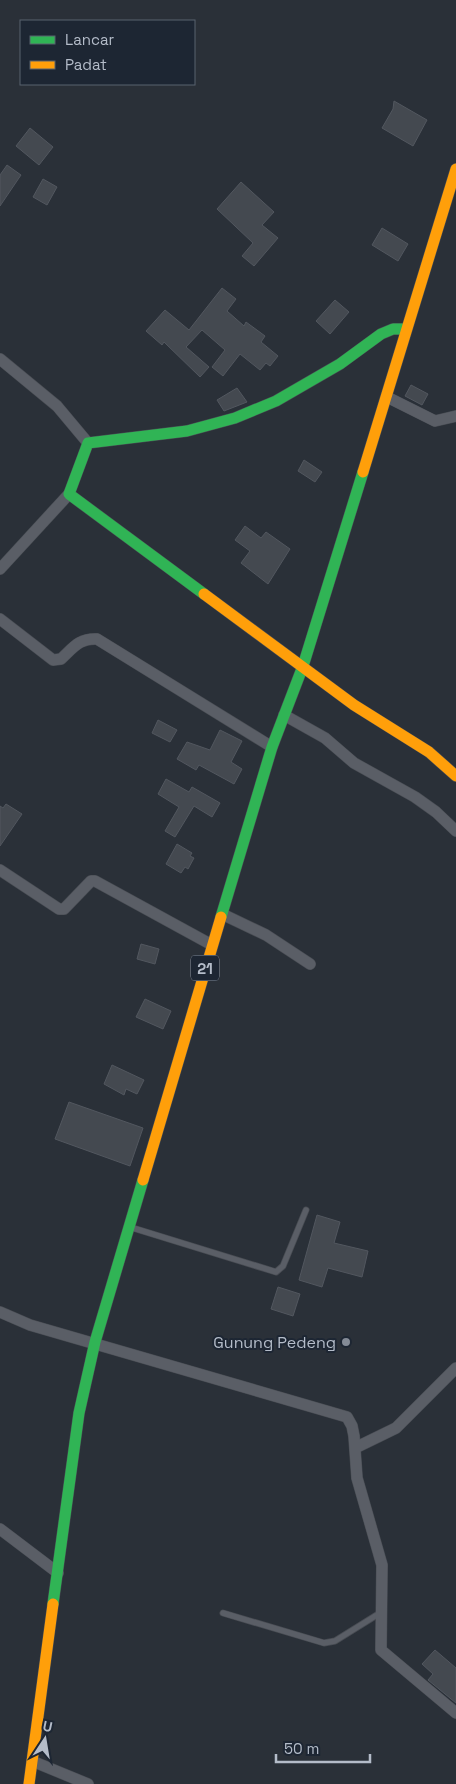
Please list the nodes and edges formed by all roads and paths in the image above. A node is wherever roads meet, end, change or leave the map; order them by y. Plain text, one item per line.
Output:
1 (456, 169) edge
2 (406, 329) junction
3 (0, 359) edge
4 (387, 397) junction
5 (456, 416) edge
6 (88, 443) junction
7 (69, 494) junction
8 (0, 569) edge
9 (0, 619) edge
10 (303, 666) junction
11 (284, 716) junction
12 (272, 746) junction
13 (456, 776) edge
14 (456, 831) edge
15 (0, 870) edge
16 (222, 914) junction
17 (212, 945) junction
18 (310, 964) dead end
19 (306, 1210) dead end
20 (128, 1227) junction
21 (0, 1312) edge
22 (95, 1342) junction
23 (456, 1368) edge
24 (355, 1448) junction
25 (0, 1530) edge
26 (58, 1573) junction
27 (223, 1613) dead end
28 (380, 1613) junction
29 (456, 1713) edge
30 (32, 1761) junction
31 (29, 1784) edge
32 (88, 1784) edge

1 - 2 main road, 21
2 - 4 main road, 21
2 - 6 main road
3 - 6 street
4 - 5 street
4 - 10 main road, 21
6 - 7 main road
7 - 8 street
7 - 10 main road
9 - 12 street
10 - 11 main road, 21
10 - 13 main road
11 - 12 main road, 21
11 - 14 street
12 - 16 main road, 21
15 - 17 street
16 - 17 main road, 21
16 - 18 street
17 - 20 main road, 21
19 - 20 lane
20 - 22 main road, 21
21 - 22 street
22 - 24 street
22 - 26 main road, 21
23 - 24 street
24 - 28 street
25 - 26 street
26 - 30 main road, 21
27 - 28 lane
28 - 29 street
30 - 31 main road, 21
30 - 32 street

